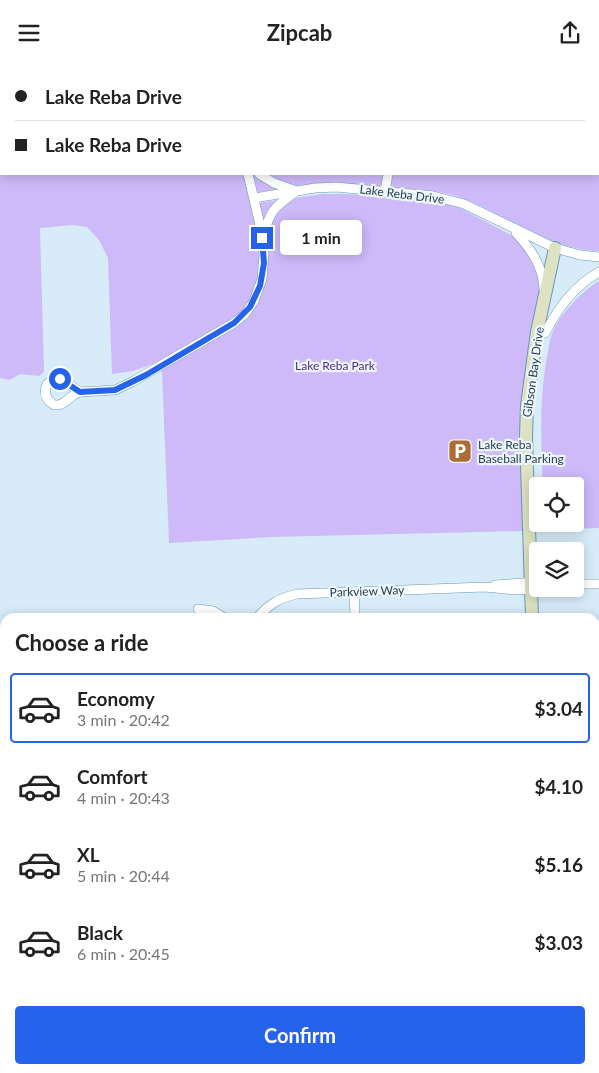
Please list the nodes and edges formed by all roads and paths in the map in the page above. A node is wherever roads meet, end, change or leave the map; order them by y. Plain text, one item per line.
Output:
1 (248, 175) edge
2 (261, 175) edge
3 (388, 175) edge
4 (296, 191) junction
5 (385, 191) junction
6 (254, 198) junction
7 (511, 227) junction
8 (262, 238) junction
9 (559, 249) junction
10 (599, 257) edge
11 (599, 271) edge
12 (544, 297) junction
13 (545, 333) junction
14 (80, 392) dead end
15 (530, 405) junction
16 (531, 477) edge
17 (584, 584) edge
18 (599, 584) edge
19 (529, 586) edge
20 (354, 592) junction
21 (535, 597) edge
22 (538, 597) edge
23 (198, 609) dead end
24 (217, 613) edge
25 (262, 613) edge
26 (355, 613) edge
27 (533, 613) edge
28 (539, 613) edge

1 - 6 street
2 - 4 street
3 - 5 street
4 - 5 street, Lake Reba Drive
4 - 6 street, Lake Reba Drive
4 - 8 street
5 - 7 street, Lake Reba Drive
6 - 8 street
7 - 9 street, Lake Reba Drive
7 - 12 street
8 - 14 street
9 - 10 street, Lake Reba Drive
9 - 12 street, Gibson Bay Drive
9 - 13 street, Gibson Bay Drive
11 - 13 street
12 - 15 street, Gibson Bay Drive
13 - 15 street, Gibson Bay Drive
15 - 16 street, Gibson Bay Drive
17 - 18 street
19 - 20 street, Parkview Way
20 - 25 street, Parkview Way
20 - 26 street
21 - 27 street, Gibson Bay Drive
22 - 28 street, Gibson Bay Drive
23 - 24 street

